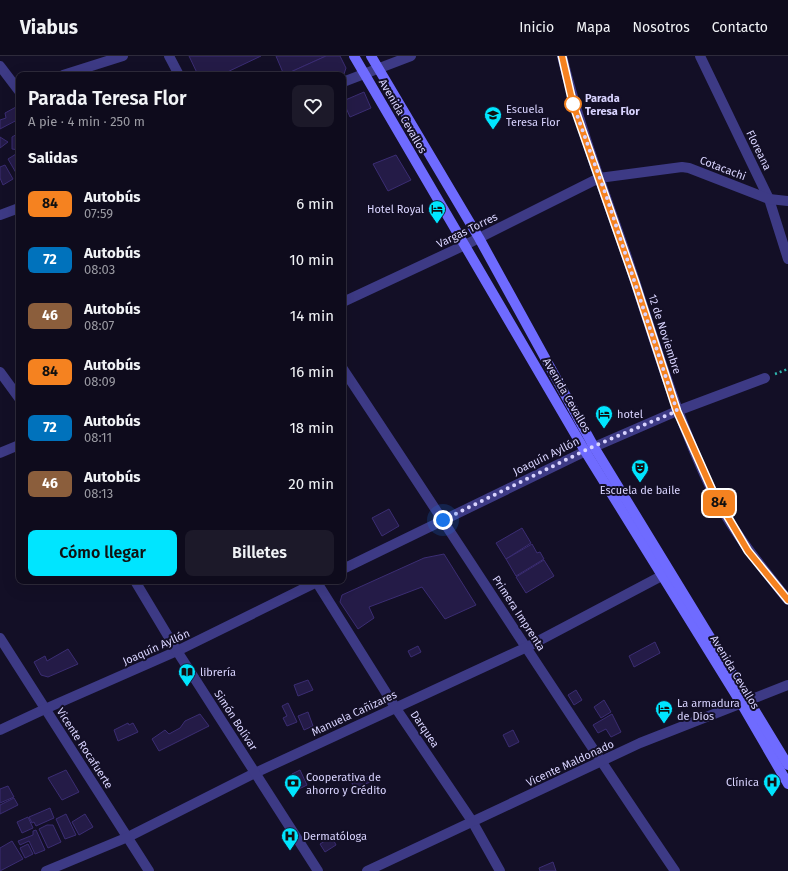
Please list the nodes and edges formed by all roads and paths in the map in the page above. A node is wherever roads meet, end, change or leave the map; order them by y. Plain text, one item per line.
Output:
1 (123, 56) edge
2 (169, 56) edge
3 (354, 56) edge
4 (371, 56) edge
5 (411, 56) edge
6 (562, 56) edge
7 (700, 56) edge
8 (0, 66) edge
9 (378, 69) junction
10 (72, 72) edge
11 (177, 72) edge
12 (364, 74) junction
13 (346, 81) edge
14 (16, 86) edge
15 (600, 178) junction
16 (769, 199) junction
17 (788, 201) edge
18 (16, 209) edge
19 (0, 215) edge
20 (479, 238) junction
21 (465, 245) junction
22 (788, 259) edge
23 (346, 301) edge
24 (0, 372) edge
25 (346, 373) edge
26 (765, 378) dead end
27 (16, 394) edge
28 (677, 411) junction
29 (16, 446) edge
30 (590, 449) junction
31 (0, 453) edge
32 (443, 520) junction
33 (346, 568) edge
34 (666, 574) junction
35 (137, 584) edge
36 (311, 584) edge
37 (319, 584) edge
38 (788, 600) edge
39 (0, 638) edge
40 (527, 647) junction
41 (177, 651) junction
42 (788, 685) edge
43 (745, 702) junction
44 (395, 707) junction
45 (45, 709) junction
46 (0, 730) edge
47 (601, 762) junction
48 (788, 765) edge
49 (255, 773) junction
50 (788, 784) edge
51 (472, 822) junction
52 (128, 837) junction
53 (46, 871) edge
54 (149, 871) edge
55 (318, 871) edge
56 (367, 871) edge
57 (500, 871) edge
58 (675, 871) edge

1 - 10 street
2 - 11 street
3 - 12 main road, Avenida Cevallos
4 - 9 main road, Avenida Cevallos
5 - 9 street
6 - 15 street, 12 de Noviembre
7 - 16 street, Floreana
8 - 14 street
9 - 12 street
9 - 20 main road, Avenida Cevallos
12 - 13 street
12 - 21 main road, Avenida Cevallos
15 - 16 street, Cotacachi
15 - 20 street, Vargas Torres
15 - 28 street, 12 de Noviembre
16 - 17 street, Cotacachi
16 - 22 street, Floreana
18 - 19 street
20 - 21 street, Vargas Torres
20 - 30 main road, Avenida Cevallos
21 - 23 street, Vargas Torres
21 - 30 main road, Avenida Cevallos
24 - 27 street
25 - 32 street, Primera Imprenta
26 - 28 street, Joaquín Ayllón
28 - 30 street, Joaquín Ayllón
28 - 38 street, 12 de Noviembre
29 - 31 street
30 - 32 street, Joaquín Ayllón
30 - 34 main road, Avenida Cevallos
32 - 33 street, Joaquín Ayllón
32 - 40 street, Primera Imprenta
34 - 40 street, Manuela Cañizares
34 - 43 main road, Avenida Cevallos
35 - 41 street, Simón Bolívar
36 - 41 street, Joaquín Ayllón
37 - 44 street, Darquea
39 - 45 street, Vicente Rocafuerte
40 - 44 street, Manuela Cañizares
40 - 47 street, Primera Imprenta
41 - 45 street, Joaquín Ayllón
41 - 49 street, Simón Bolívar
42 - 43 street, Vicente Maldonado
43 - 47 street, Vicente Maldonado
43 - 48 main road, Avenida Cevallos
43 - 50 main road, Avenida Cevallos
44 - 49 street, Manuela Cañizares
44 - 51 street, Darquea
45 - 46 street, Joaquín Ayllón
45 - 52 street, Vicente Rocafuerte
47 - 51 street, Vicente Maldonado
47 - 58 street, Primera Imprenta
49 - 52 street, Manuela Cañizares
49 - 55 street, Simón Bolívar
51 - 56 street, Vicente Maldonado
51 - 57 street, Darquea
52 - 53 street, Manuela Cañizares
52 - 54 street, Vicente Rocafuerte

